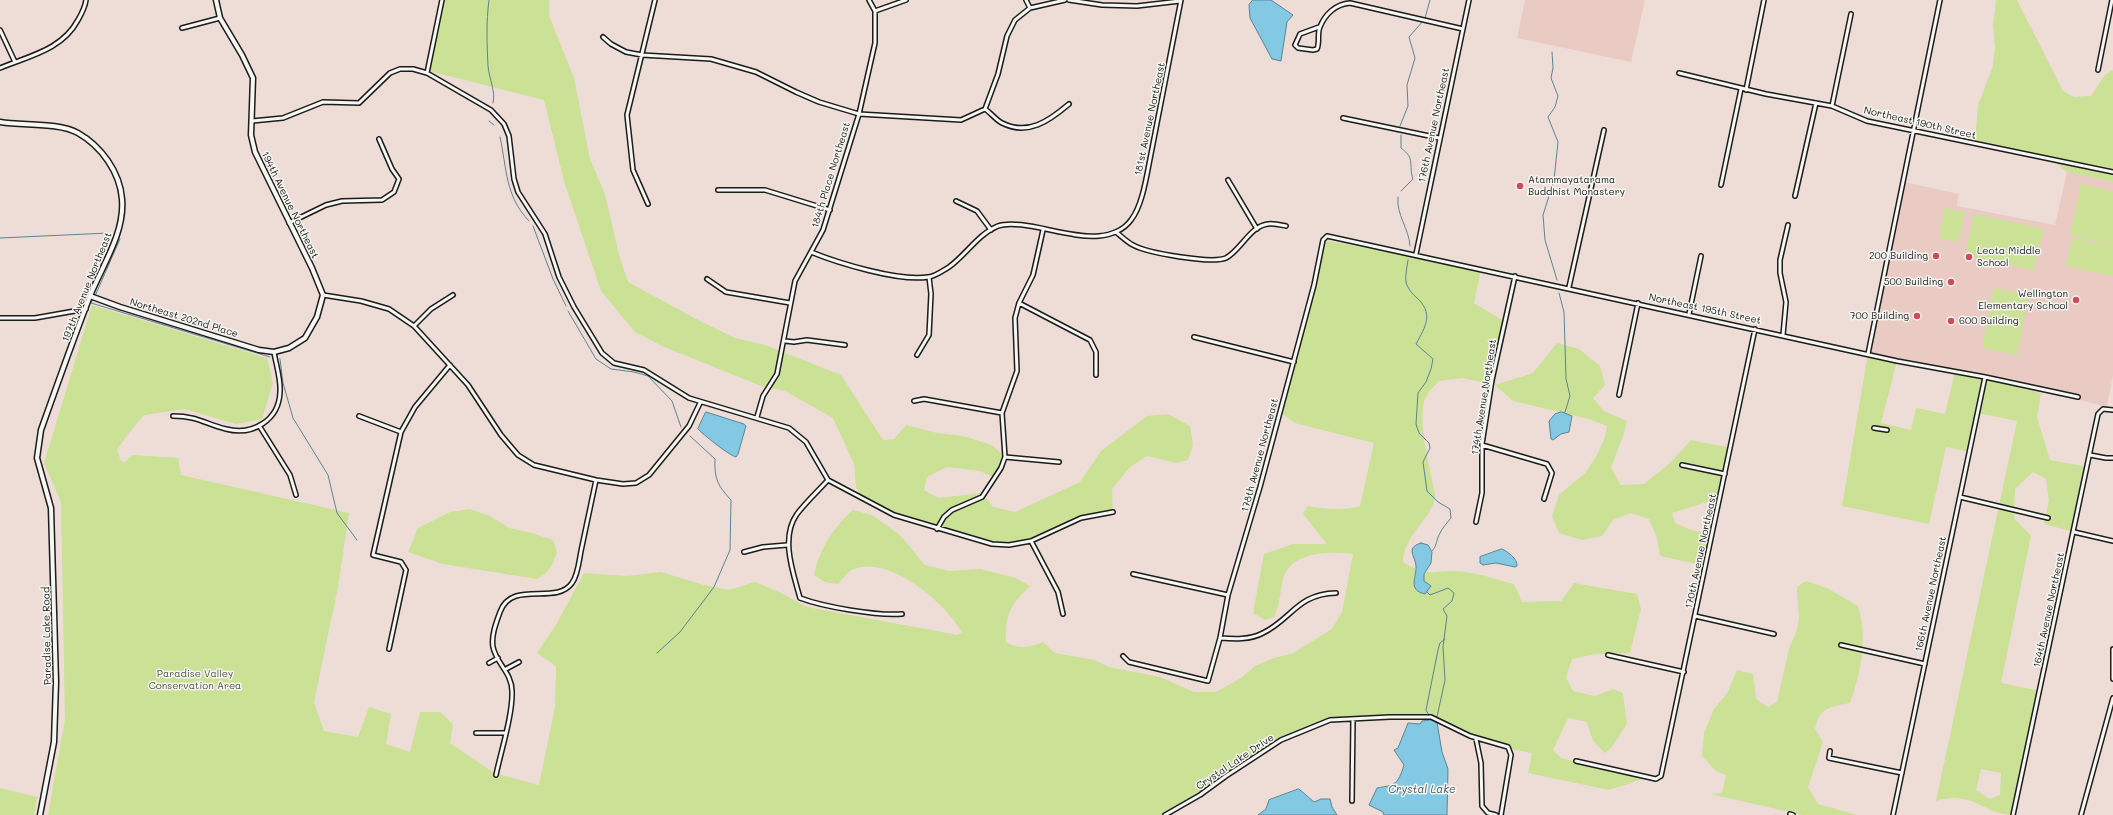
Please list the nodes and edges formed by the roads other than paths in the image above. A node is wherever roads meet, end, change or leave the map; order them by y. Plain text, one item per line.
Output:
1 (86, 0) edge
2 (216, 0) edge
3 (442, 0) edge
4 (655, 0) edge
5 (869, 0) edge
6 (906, 0) edge
7 (1026, 0) edge
8 (1065, 0) edge
9 (1069, 0) edge
10 (1181, 0) edge
11 (1469, 0) edge
12 (1764, 0) edge
13 (1940, 0) edge
14 (2112, 0) edge
15 (1030, 8) junction
16 (875, 11) junction
17 (1851, 14) dead end
18 (220, 18) junction
19 (1319, 27) junction
20 (182, 28) dead end
21 (1463, 29) junction
22 (0, 30) edge
23 (603, 37) dead end
24 (642, 55) junction
25 (15, 62) junction
26 (0, 68) edge
27 (2098, 70) dead end
28 (427, 73) junction
29 (1679, 73) dead end
30 (1741, 89) junction
31 (1746, 90) junction
32 (1816, 103) junction
33 (1069, 104) dead end
34 (1832, 106) junction
35 (985, 109) junction
36 (859, 114) junction
37 (1343, 118) dead end
38 (252, 121) junction
39 (0, 122) edge
40 (1604, 130) dead end
41 (1914, 130) junction
42 (1439, 138) junction
43 (379, 139) dead end
44 (2113, 172) edge
45 (1228, 180) dead end
46 (1720, 186) dead end
47 (718, 190) dead end
48 (1795, 196) dead end
49 (956, 201) dead end
50 (648, 204) dead end
51 (830, 210) junction
52 (289, 223) junction
53 (1788, 225) dead end
54 (1286, 226) dead end
55 (1257, 229) junction
56 (991, 230) junction
57 (1043, 230) junction
58 (1116, 232) junction
59 (1330, 235) joint
60 (811, 252) junction
61 (1416, 254) junction
62 (1701, 256) dead end
63 (1515, 276) junction
64 (929, 278) junction
65 (707, 279) dead end
66 (1569, 287) junction
67 (323, 295) junction
68 (453, 295) dead end
69 (90, 296) junction
70 (790, 303) junction
71 (1019, 303) junction
72 (1638, 303) junction
73 (86, 309) junction
74 (1689, 314) junction
75 (0, 318) edge
76 (414, 326) junction
77 (1755, 329) junction
78 (1783, 335) junction
79 (1194, 337) dead end
80 (785, 341) junction
81 (844, 345) dead end
82 (274, 352) junction
83 (1868, 354) junction
84 (917, 355) dead end
85 (1294, 362) junction
86 (450, 365) junction
87 (1096, 375) dead end
88 (1985, 377) junction
89 (1620, 395) dead end
90 (2078, 397) dead end
91 (914, 401) dead end
92 (700, 403) junction
93 (2113, 410) edge
94 (1002, 413) junction
95 (174, 416) dead end
96 (360, 416) dead end
97 (757, 417) junction
98 (260, 427) junction
99 (1874, 428) dead end
100 (1887, 430) dead end
101 (401, 432) junction
102 (1482, 445) junction
103 (2090, 455) junction
104 (1005, 457) junction
105 (37, 458) joint
106 (2113, 458) edge
107 (1059, 462) dead end
108 (1682, 465) dead end
109 (1725, 474) junction
110 (596, 480) junction
111 (828, 480) junction
112 (296, 495) dead end
113 (1960, 497) junction
114 (1544, 499) dead end
115 (1113, 512) dead end
116 (2048, 518) dead end
117 (1476, 522) dead end
118 (937, 529) junction
119 (2074, 532) junction
120 (1031, 541) junction
121 (2113, 541) edge
122 (787, 545) junction
123 (744, 552) dead end
124 (1133, 574) dead end
125 (1336, 593) dead end
126 (1228, 595) junction
127 (902, 614) dead end
128 (1063, 614) dead end
129 (1695, 616) junction
130 (1774, 634) dead end
131 (1220, 638) junction
132 (1841, 645) dead end
133 (389, 649) dead end
134 (2113, 649) edge
135 (1608, 655) dead end
136 (1123, 656) dead end
137 (498, 658) junction
138 (519, 662) dead end
139 (488, 663) dead end
140 (1925, 664) junction
141 (506, 669) junction
142 (1684, 672) junction
143 (2113, 679) edge
144 (2113, 698) edge
145 (1354, 718) junction
146 (476, 733) dead end
147 (505, 733) junction
148 (1476, 739) junction
149 (1830, 751) dead end
150 (1576, 761) dead end
151 (1902, 773) junction
152 (496, 775) dead end
153 (1352, 801) dead end
154 (40, 815) edge
155 (1165, 815) edge
156 (1496, 815) edge
157 (1501, 815) edge
158 (1893, 815) edge
159 (2013, 815) edge
160 (2081, 815) edge

1 - 25 street
2 - 18 street, 194th Avenue Northeast
3 - 28 street
4 - 24 street
5 - 16 street
6 - 16 street
7 - 15 street
8 - 15 street
9 - 10 street
10 - 58 street, 181st Avenue Northeast
11 - 21 street, 176th Avenue Northeast
12 - 31 street
13 - 41 street
14 - 27 street
15 - 35 street
16 - 36 street, 184th Place Northeast
17 - 34 street
18 - 20 street
18 - 38 street, 194th Avenue Northeast
19 - 19 street
19 - 21 street
21 - 42 street, 176th Avenue Northeast
22 - 25 street
23 - 24 street
24 - 36 street
24 - 50 street
25 - 26 street
28 - 38 street
28 - 92 street
29 - 30 street, Northeast 190th Street
30 - 31 street, Northeast 190th Street
30 - 46 street
31 - 32 street, Northeast 190th Street
32 - 34 street, Northeast 190th Street
32 - 48 street
33 - 35 street
34 - 41 street, Northeast 190th Street
35 - 36 street
36 - 51 street, 184th Place Northeast
37 - 42 street
38 - 52 street, 194th Avenue Northeast
39 - 69 street, 197th Avenue Northeast
40 - 66 street
41 - 44 street, Northeast 190th Street
41 - 83 street
42 - 61 street, 176th Avenue Northeast
43 - 52 street
45 - 55 street
47 - 51 street
49 - 56 street
51 - 60 street, 184th Place Northeast
52 - 67 street, 194th Avenue Northeast
53 - 78 street
54 - 55 street
55 - 58 street
56 - 57 street
56 - 64 street
57 - 58 street
57 - 71 street
59 - 61 street, Northeast 195th Street
59 - 85 street, 178th Avenue Northeast
60 - 64 street
60 - 70 street, 184th Place Northeast
61 - 63 street, Northeast 195th Street
62 - 74 street
63 - 66 street, Northeast 195th Street
63 - 102 street, 174th Avenue Northeast
64 - 84 street
65 - 70 street
66 - 72 street, Northeast 195th Street
67 - 76 street
67 - 82 street
68 - 76 street
69 - 73 street, 197th Avenue Northeast
69 - 82 street, Northeast 202nd Place
70 - 80 street, 184th Place Northeast
71 - 87 street
71 - 94 street
72 - 74 street, Northeast 195th Street
72 - 89 street
73 - 75 street
73 - 105 street, 197th Avenue Northeast
74 - 77 street, Northeast 195th Street
76 - 86 street
77 - 78 street, Northeast 195th Street
77 - 109 street, 170th Avenue Northeast
78 - 83 street, Northeast 195th Street
79 - 85 street
80 - 81 street
80 - 97 street, 184th Place Northeast
82 - 98 street
83 - 88 street, Northeast 195th Street
85 - 126 street, 178th Avenue Northeast
86 - 101 street
86 - 110 street
88 - 90 street, Northeast 195th Street
88 - 113 street, 166th Avenue Northeast
91 - 94 street
92 - 97 street
92 - 110 street
93 - 103 street, 164th Avenue Northeast
94 - 104 street
95 - 98 street
96 - 101 street
97 - 111 street
98 - 112 street
99 - 100 street
101 - 133 street
102 - 114 street
102 - 117 street, 174th Avenue Northeast
103 - 106 street
103 - 119 street, 164th Avenue Northeast
104 - 107 street
104 - 118 street
105 - 154 street, Paradise Lake Road
108 - 109 street
109 - 129 street, 170th Avenue Northeast
110 - 137 street
111 - 118 street
111 - 122 street
113 - 116 street
113 - 140 street, 166th Avenue Northeast
115 - 120 street
118 - 120 street
119 - 121 street
119 - 159 street, 164th Avenue Northeast
120 - 128 street
122 - 123 street
122 - 127 street
124 - 126 street
125 - 131 street
126 - 131 street, 178th Avenue Northeast
129 - 130 street
129 - 142 street, 170th Avenue Northeast
131 - 136 street, 178th Avenue Northeast
132 - 140 street
134 - 143 street
135 - 142 street
137 - 139 street
137 - 141 street
138 - 141 street
140 - 151 street, 166th Avenue Northeast
141 - 147 street
142 - 150 street, 170th Avenue Northeast
144 - 160 street
145 - 148 street, Crystal Lake Drive
145 - 153 street
145 - 155 street, Crystal Lake Drive
146 - 147 street
147 - 152 street
148 - 156 street
148 - 157 street
149 - 151 street
151 - 158 street, 166th Avenue Northeast

